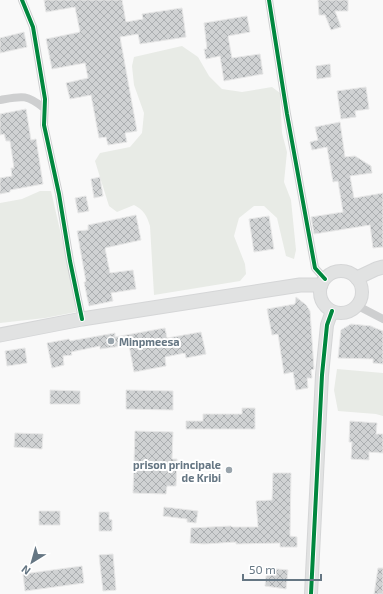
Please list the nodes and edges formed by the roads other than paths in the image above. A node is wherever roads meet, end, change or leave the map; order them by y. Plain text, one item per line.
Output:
1 (22, 0) edge
2 (269, 0) edge
3 (0, 100) edge
4 (44, 108) junction
5 (383, 267) edge
6 (357, 278) junction
7 (323, 282) junction
8 (358, 306) junction
9 (332, 311) junction
10 (82, 319) junction
11 (383, 319) edge
12 (0, 334) edge
13 (311, 594) edge

1 - 4 street
2 - 7 street
3 - 4 street
4 - 10 street
5 - 6 main road
6 - 7 street
6 - 8 street
7 - 9 street
7 - 10 main road
8 - 9 street
8 - 11 street
9 - 13 street
10 - 12 main road

